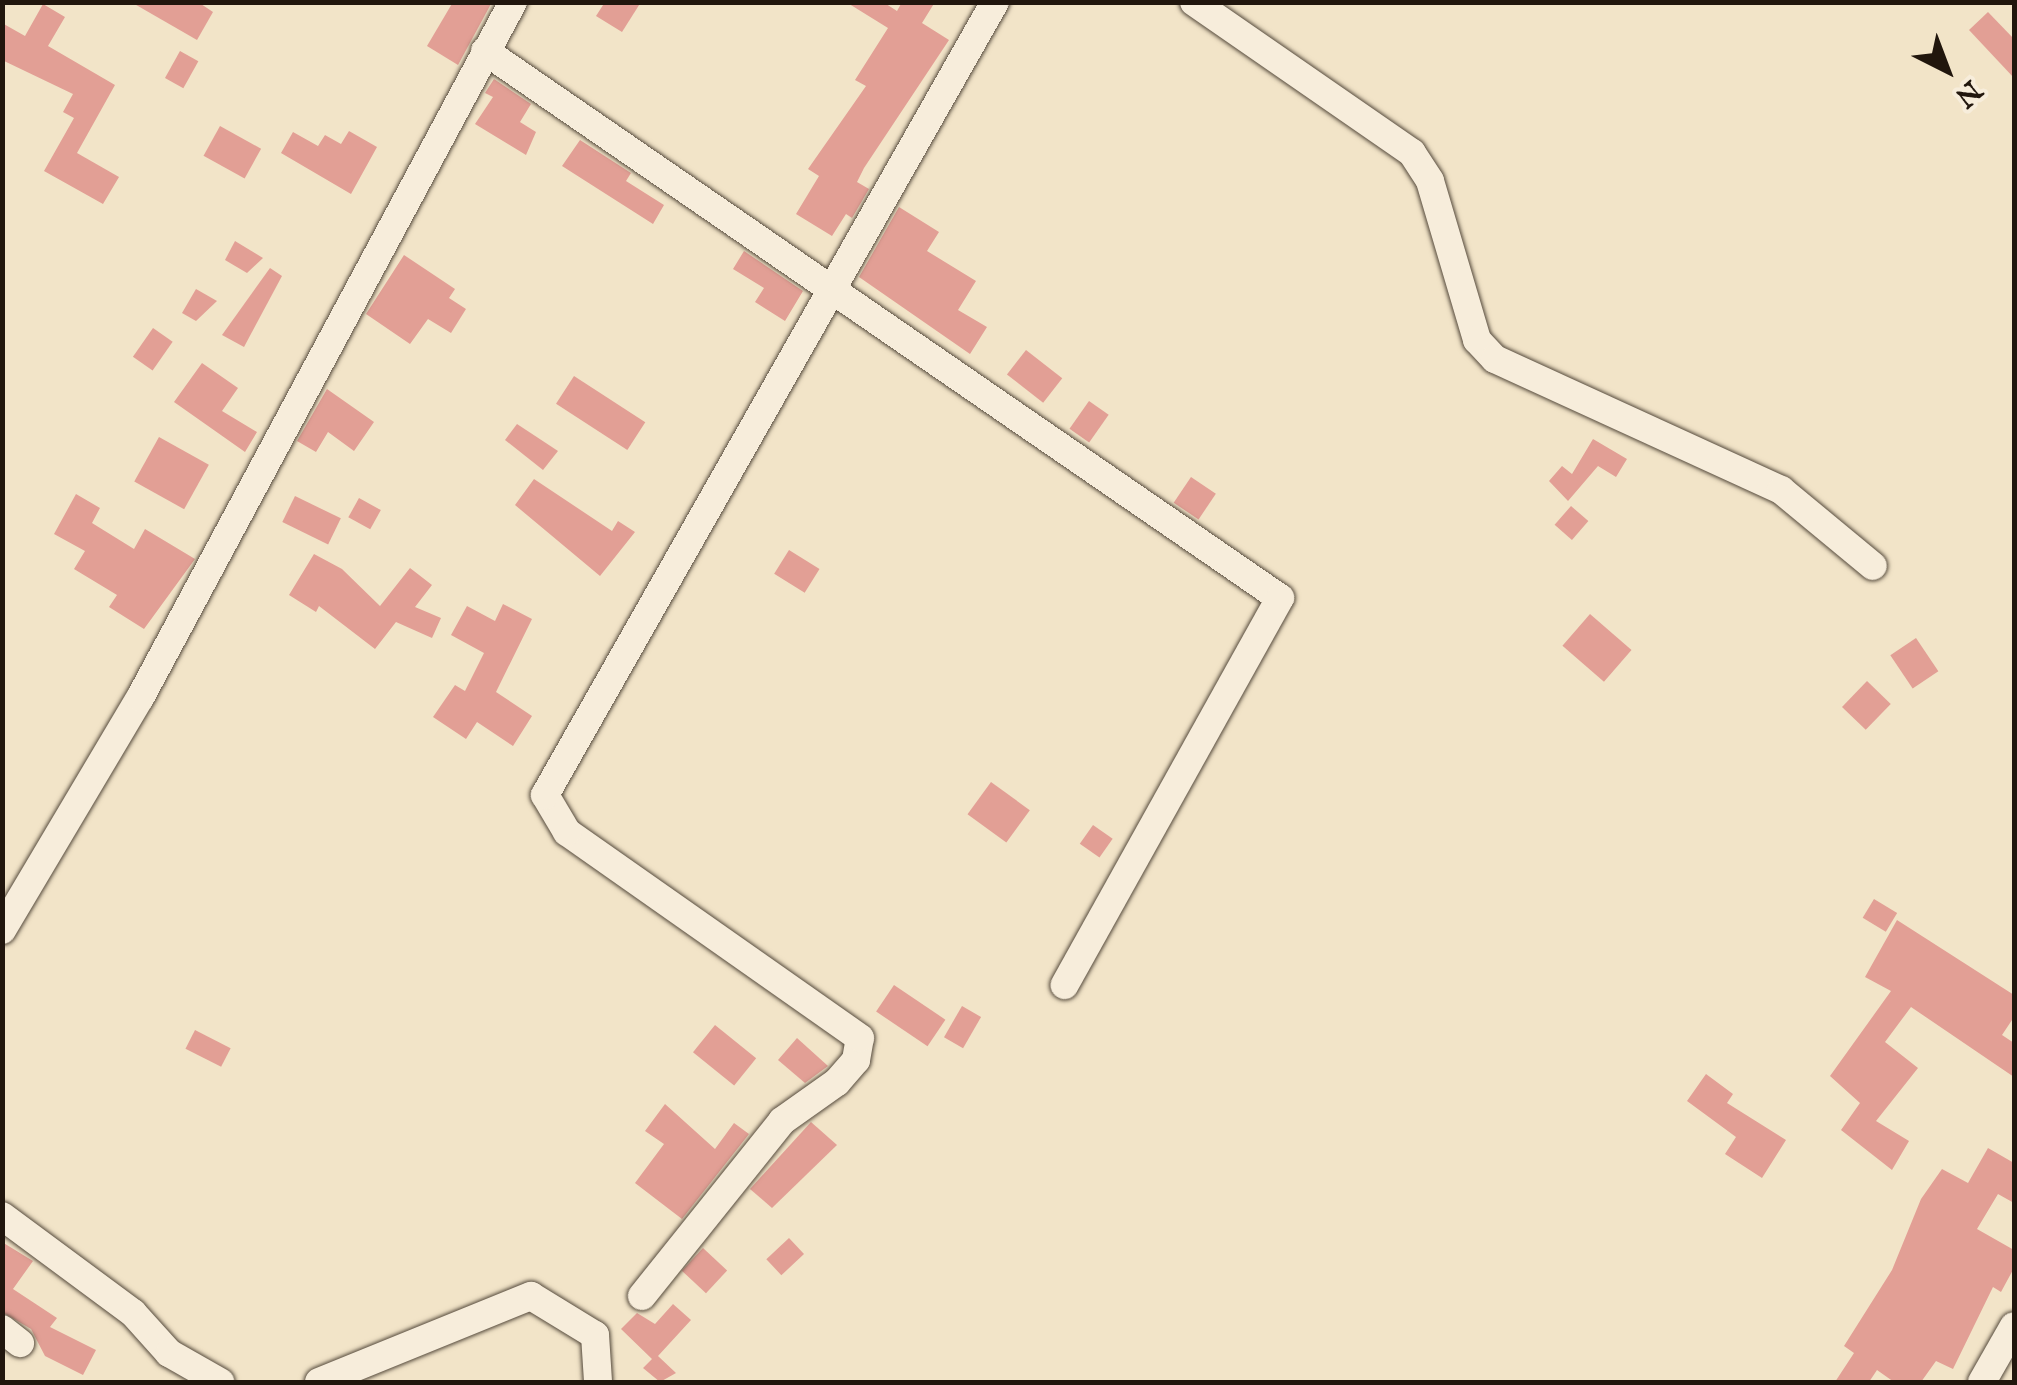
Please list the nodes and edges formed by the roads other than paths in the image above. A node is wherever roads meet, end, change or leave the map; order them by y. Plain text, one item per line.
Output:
1 (514, 2) edge
2 (995, 2) edge
3 (1194, 2) edge
4 (485, 52) junction
5 (832, 285) junction
6 (1873, 566) dead end
7 (2, 930) edge
8 (1065, 985) dead end
9 (2, 1216) edge
10 (642, 1296) dead end
11 (2014, 1326) edge
12 (598, 1381) edge
13 (220, 1382) edge
14 (320, 1382) edge
15 (1982, 1382) edge

1 - 4 street
2 - 5 street
3 - 6 street
4 - 5 street
4 - 7 street
5 - 8 street
5 - 10 street
9 - 13 street
11 - 15 street
12 - 14 street

